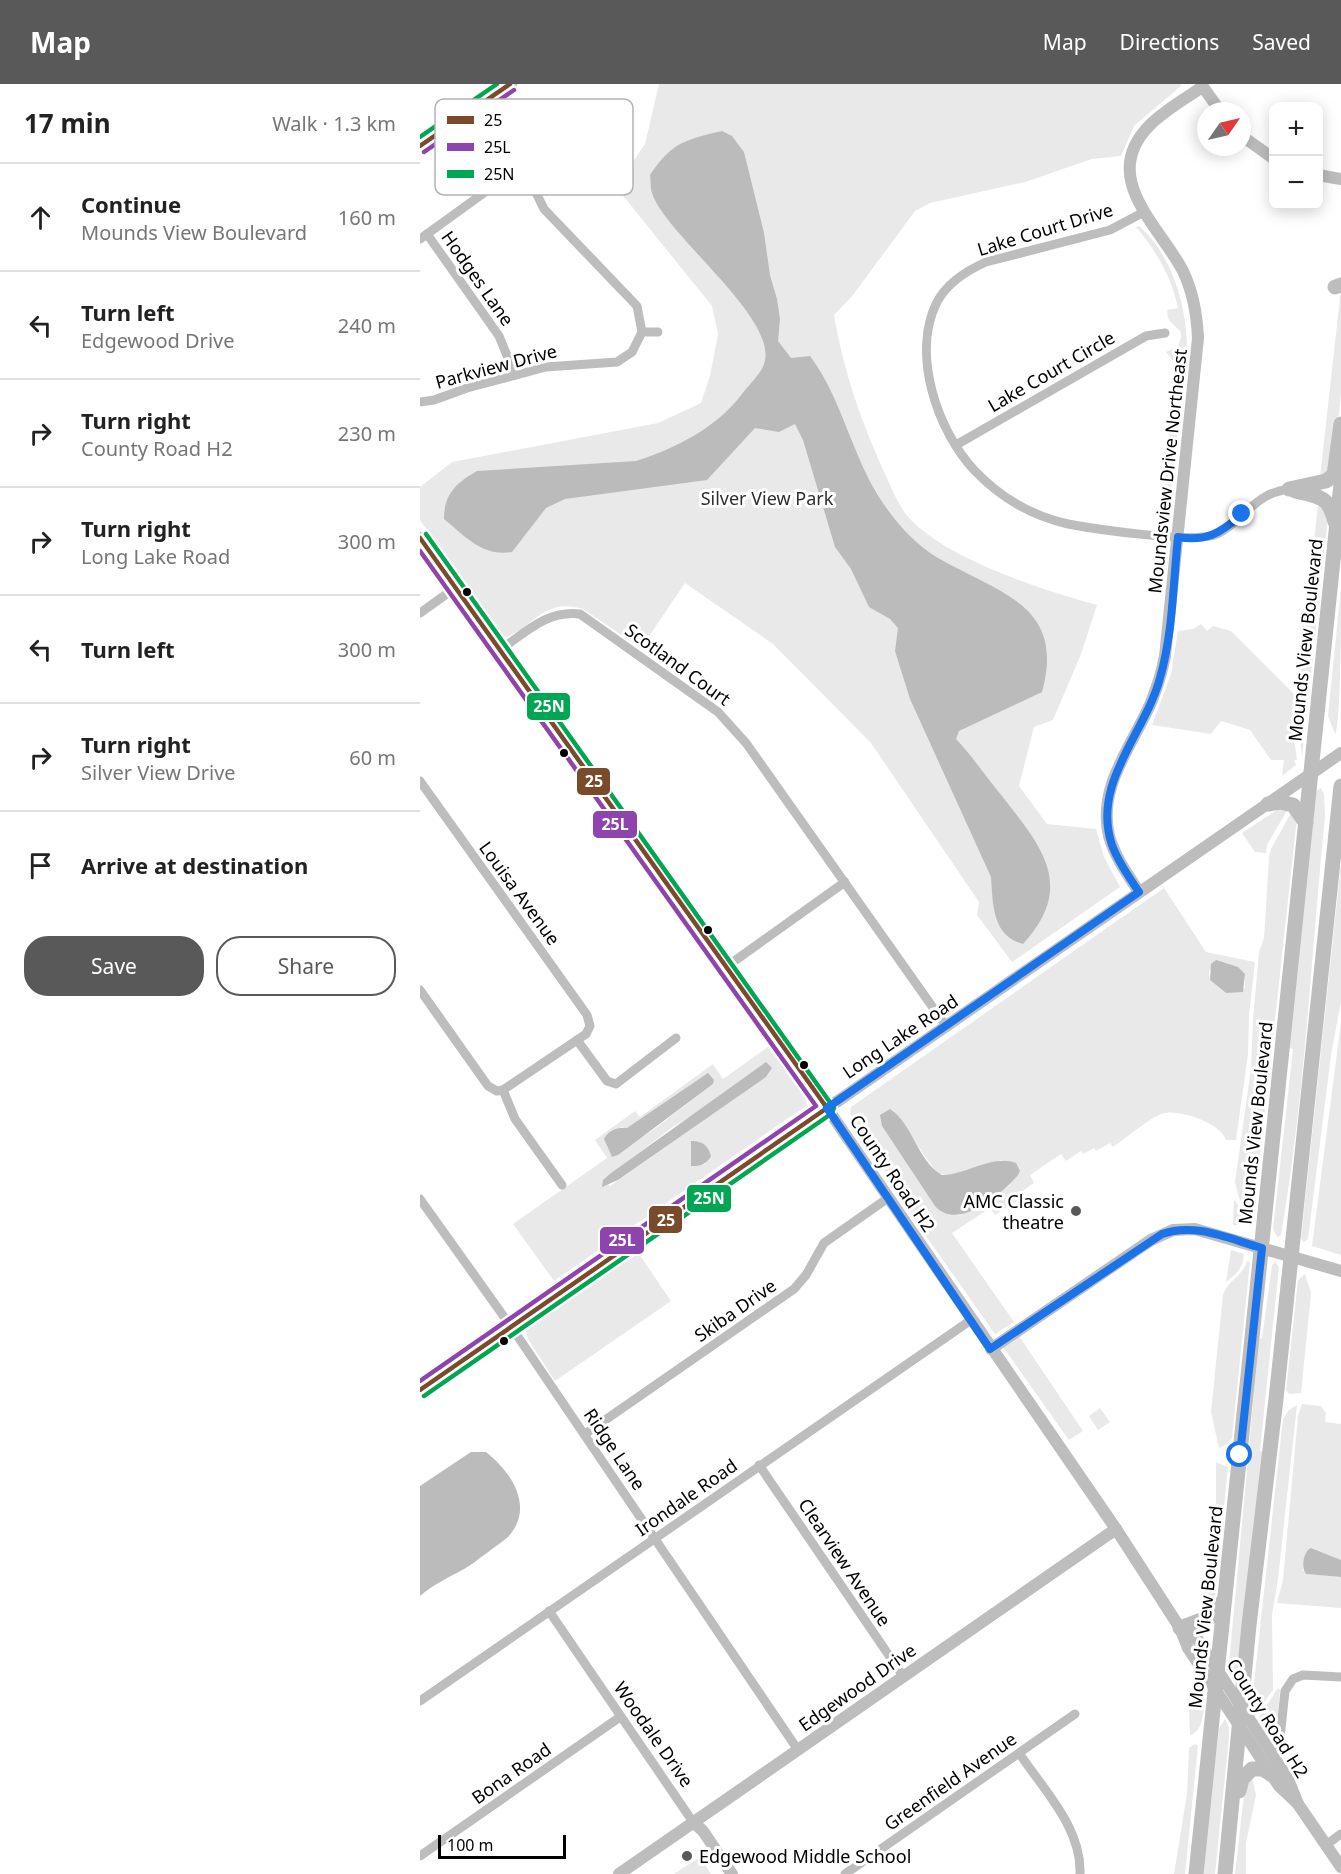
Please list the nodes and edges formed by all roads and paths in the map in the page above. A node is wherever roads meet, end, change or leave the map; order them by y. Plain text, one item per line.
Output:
1 (510, 84) edge
2 (1203, 85) edge
3 (488, 99) edge
4 (1214, 102) edge
5 (435, 136) edge
6 (1251, 142) edge
7 (420, 146) edge
8 (1270, 156) edge
9 (1323, 176) edge
10 (1341, 179) edge
11 (482, 195) edge
12 (538, 195) edge
13 (1144, 212) junction
14 (423, 236) edge
15 (642, 332) junction
16 (658, 332) dead end
17 (1164, 333) dead end
18 (515, 375) junction
19 (420, 402) edge
20 (1341, 424) edge
21 (956, 445) junction
22 (1341, 484) edge
23 (1289, 489) junction
24 (1337, 527) junction
25 (1178, 537) junction
26 (420, 538) edge
27 (455, 588) junction
28 (420, 613) edge
29 (500, 650) junction
30 (1341, 753) edge
31 (1311, 773) junction
32 (420, 781) edge
33 (1341, 786) edge
34 (1268, 804) junction
35 (1306, 823) junction
36 (845, 882) junction
37 (1139, 892) junction
38 (726, 967) junction
39 (420, 990) edge
40 (946, 1026) junction
41 (676, 1038) dead end
42 (577, 1040) junction
43 (500, 1090) junction
44 (827, 1108) junction
45 (562, 1185) dead end
46 (888, 1198) junction
47 (420, 1199) edge
48 (1262, 1248) junction
49 (1291, 1258) junction
50 (1341, 1271) edge
51 (971, 1320) junction
52 (512, 1328) junction
53 (990, 1349) junction
54 (420, 1390) edge
55 (585, 1434) junction
56 (759, 1465) junction
57 (1116, 1529) junction
58 (655, 1538) junction
59 (1225, 1597) junction
60 (549, 1611) junction
61 (1180, 1628) junction
62 (1218, 1670) junction
63 (903, 1676) junction
64 (1341, 1677) edge
65 (1215, 1690) junction
66 (420, 1701) edge
67 (1242, 1710) junction
68 (1075, 1714) dead end
69 (620, 1717) junction
70 (1241, 1728) junction
71 (798, 1749) junction
72 (1269, 1750) junction
73 (1018, 1753) junction
74 (1272, 1775) junction
75 (1298, 1804) junction
76 (693, 1822) junction
77 (1341, 1834) edge
78 (1230, 1835) junction
79 (1326, 1845) junction
80 (420, 1856) edge
81 (1341, 1867) edge
82 (619, 1874) edge
83 (732, 1874) edge
84 (845, 1874) edge
85 (1080, 1874) edge
86 (1196, 1874) edge
87 (1225, 1874) edge

1 - 3 main road
2 - 4 street
2 - 13 street, Moundsview Drive Northeast
5 - 7 main road
6 - 8 street
9 - 10 street
11 - 14 street
12 - 15 street
13 - 21 street, Lake Court Drive
13 - 25 street, Moundsview Drive Northeast
14 - 18 street, Hodges Lane
15 - 16 street
15 - 18 street, Parkview Drive
17 - 21 street, Lake Court Circle
18 - 19 street, Parkview Drive
20 - 23 main road
21 - 25 street, Lake Court Drive
22 - 24 main road, Mounds View Boulevard
23 - 24 main road
23 - 25 street, Lake Court Drive
24 - 31 main road, Mounds View Boulevard
25 - 37 street, Moundsview Drive Northeast
26 - 27 street, County Road H2
27 - 28 street
27 - 29 street, County Road H2
29 - 36 street, Scotland Court
29 - 38 street, County Road H2
30 - 31 street, Long Lake Road
31 - 34 street, Long Lake Road
31 - 35 main road, Mounds View Boulevard
32 - 42 street, Louisa Avenue
33 - 49 main road
34 - 35 main road
34 - 37 street, Long Lake Road
35 - 48 main road, Mounds View Boulevard
36 - 38 street
36 - 40 street, Scotland Court
37 - 40 street, Long Lake Road
38 - 44 street, County Road H2
39 - 43 street
40 - 44 street, Long Lake Road
41 - 42 street
42 - 43 street
43 - 45 street
44 - 46 street, County Road H2
44 - 52 street, Long Lake Road
46 - 51 street, County Road H2
46 - 55 street, Skiba Drive
47 - 52 street, Ridge Lane
48 - 49 street
48 - 53 street
48 - 59 main road, Mounds View Boulevard
49 - 50 street
49 - 67 main road
51 - 53 street, County Road H2
51 - 56 street, Irondale Road
52 - 54 street, Long Lake Road
52 - 55 street, Ridge Lane
53 - 57 street, County Road H2
55 - 58 street, Ridge Lane
56 - 58 street, Irondale Road
56 - 63 street, Clearview Avenue
57 - 61 street, County Road H2
57 - 63 street, Edgewood Drive
58 - 60 street, Irondale Road
58 - 71 street, Ridge Lane
59 - 61 main road
59 - 62 main road, Mounds View Boulevard
60 - 66 street, Irondale Road
60 - 69 street, Woodale Drive
61 - 62 street, County Road H2
61 - 65 street, County Road H2
62 - 65 main road, Mounds View Boulevard
62 - 67 street, County Road H2
63 - 71 street, Edgewood Drive
64 - 72 street
65 - 70 street, County Road H2
65 - 86 main road, Mounds View Boulevard
67 - 70 main road
67 - 72 street, County Road H2
68 - 73 street, Greenfield Avenue
69 - 76 street, Woodale Drive
69 - 80 street, Bona Road
70 - 74 street, County Road H2
70 - 78 main road
71 - 76 street, Edgewood Drive
72 - 75 street, County Road H2
73 - 84 street, Greenfield Avenue
73 - 85 street
74 - 75 street, County Road H2
74 - 78 main road
75 - 79 street, County Road H2
76 - 82 street, Edgewood Drive
76 - 83 street, Woodale Drive
77 - 79 street
78 - 87 main road
79 - 81 street, County Road H2

